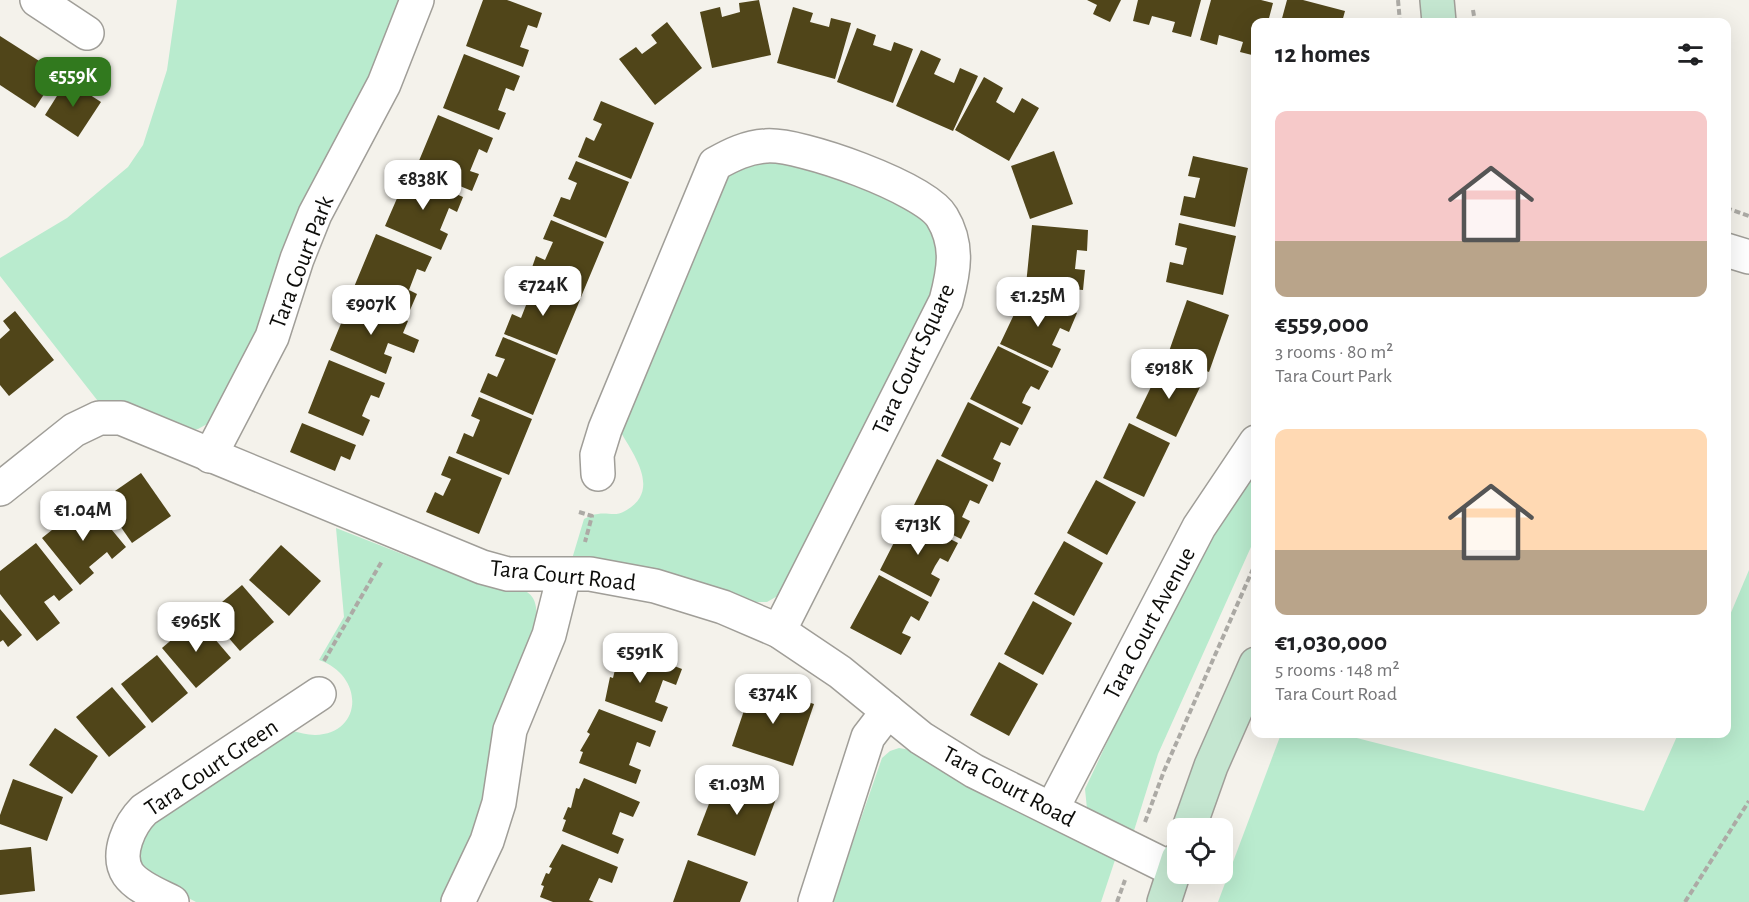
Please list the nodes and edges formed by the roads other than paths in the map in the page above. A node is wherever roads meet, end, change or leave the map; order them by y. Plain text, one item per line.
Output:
1 (37, 0) edge
2 (417, 0) edge
3 (1437, 0) edge
4 (1439, 18) edge
5 (87, 33) dead end
6 (1731, 252) edge
7 (1749, 257) edge
8 (1251, 449) edge
9 (210, 456) junction
10 (598, 474) dead end
11 (0, 489) edge
12 (564, 575) junction
13 (778, 630) junction
14 (1251, 675) edge
15 (318, 694) dead end
16 (888, 711) junction
17 (1052, 809) junction
18 (1193, 818) edge
19 (1167, 862) edge
20 (1170, 884) edge
21 (172, 902) edge
22 (458, 902) edge
23 (815, 902) edge
24 (1164, 902) edge

1 - 5 street
2 - 9 street, Tara Court Park
3 - 4 street
6 - 7 street
8 - 17 street, Tara Court Avenue
9 - 11 street, Tara Court Road
9 - 12 street, Tara Court Road
10 - 13 street, Tara Court Square
12 - 13 street, Tara Court Road
12 - 22 street
13 - 16 street, Tara Court Road
14 - 18 street
15 - 21 street, Tara Court Green
16 - 17 street, Tara Court Road
16 - 23 street
17 - 19 street, Tara Court Road
20 - 24 street

